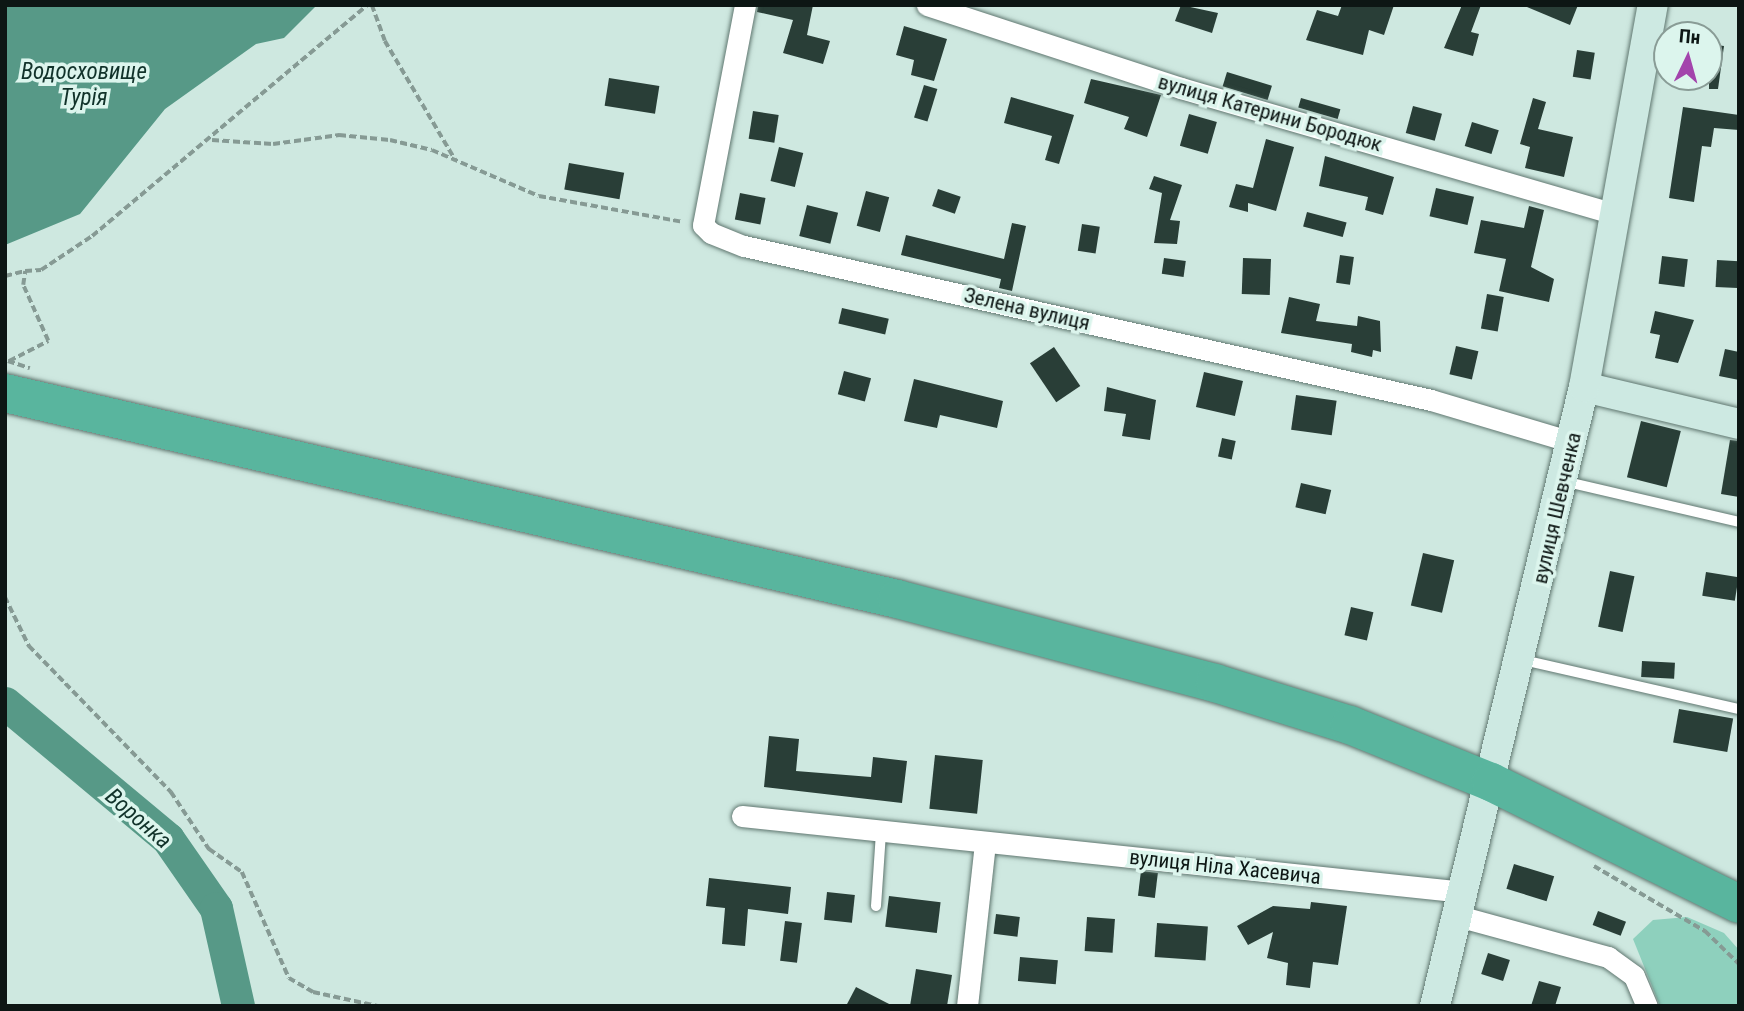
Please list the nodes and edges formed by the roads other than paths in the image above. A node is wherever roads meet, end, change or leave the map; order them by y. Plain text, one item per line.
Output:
1 (745, 5) edge
2 (927, 5) edge
3 (1652, 5) edge
4 (1615, 214) junction
5 (1584, 387) junction
6 (5, 393) edge
7 (1739, 424) edge
8 (1572, 442) junction
9 (1563, 481) junction
10 (1739, 522) edge
11 (1523, 660) junction
12 (1739, 709) edge
13 (1491, 782) junction
14 (742, 816) dead end
15 (881, 832) junction
16 (985, 843) junction
17 (1461, 904) junction
18 (1739, 904) edge
19 (876, 906) dead end
20 (967, 1006) edge
21 (1435, 1006) edge
22 (1647, 1006) edge

1 - 8 street, Зелена вулиця
2 - 4 street, вулиця Катерини Бородюк
3 - 4 street, вулиця Шевченка
4 - 5 street, вулиця Шевченка
5 - 7 street
5 - 8 street, вулиця Шевченка
6 - 13 highway
8 - 9 street, вулиця Шевченка
9 - 10 lane
9 - 11 street, вулиця Шевченка
11 - 12 lane
11 - 13 street, вулиця Шевченка
13 - 17 street, вулиця Шевченка
13 - 18 highway
14 - 15 street, вулиця Ніла Хасевича
15 - 16 street, вулиця Ніла Хасевича
15 - 19 lane
16 - 17 street, вулиця Ніла Хасевича
16 - 20 street
17 - 21 street, вулиця Шевченка
17 - 22 street, вулиця Ніла Хасевича

